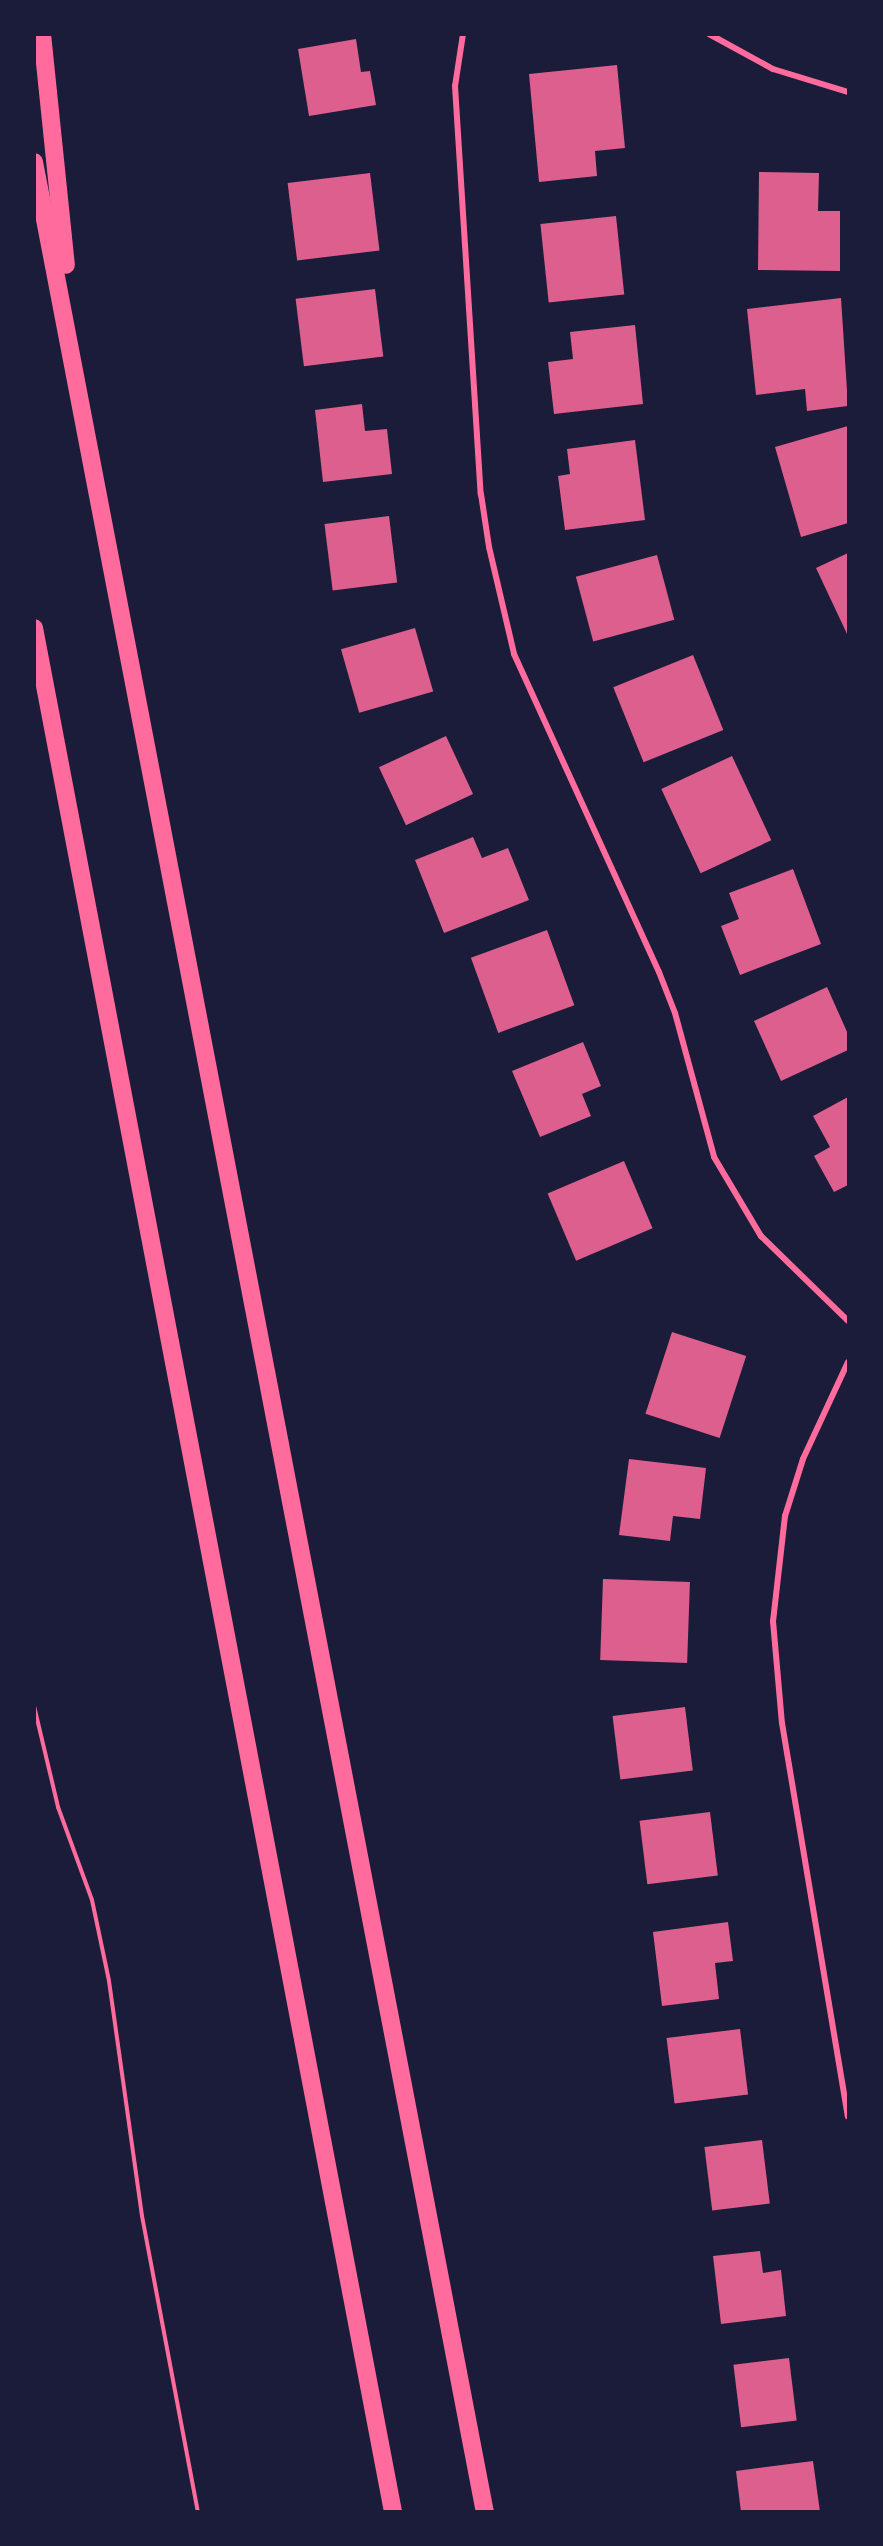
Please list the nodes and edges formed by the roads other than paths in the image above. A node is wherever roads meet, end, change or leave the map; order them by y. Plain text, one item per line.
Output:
1 (42, 34) edge
2 (463, 34) edge
3 (709, 34) edge
4 (849, 92) edge
5 (34, 162) edge
6 (79, 386) junction
7 (34, 628) edge
8 (849, 1321) edge
9 (849, 1362) edge
10 (849, 2116) edge
11 (393, 2511) edge
12 (484, 2511) edge

1 - 6 highway
2 - 8 street
3 - 4 street
5 - 6 highway
6 - 12 highway
7 - 11 highway
9 - 10 street

